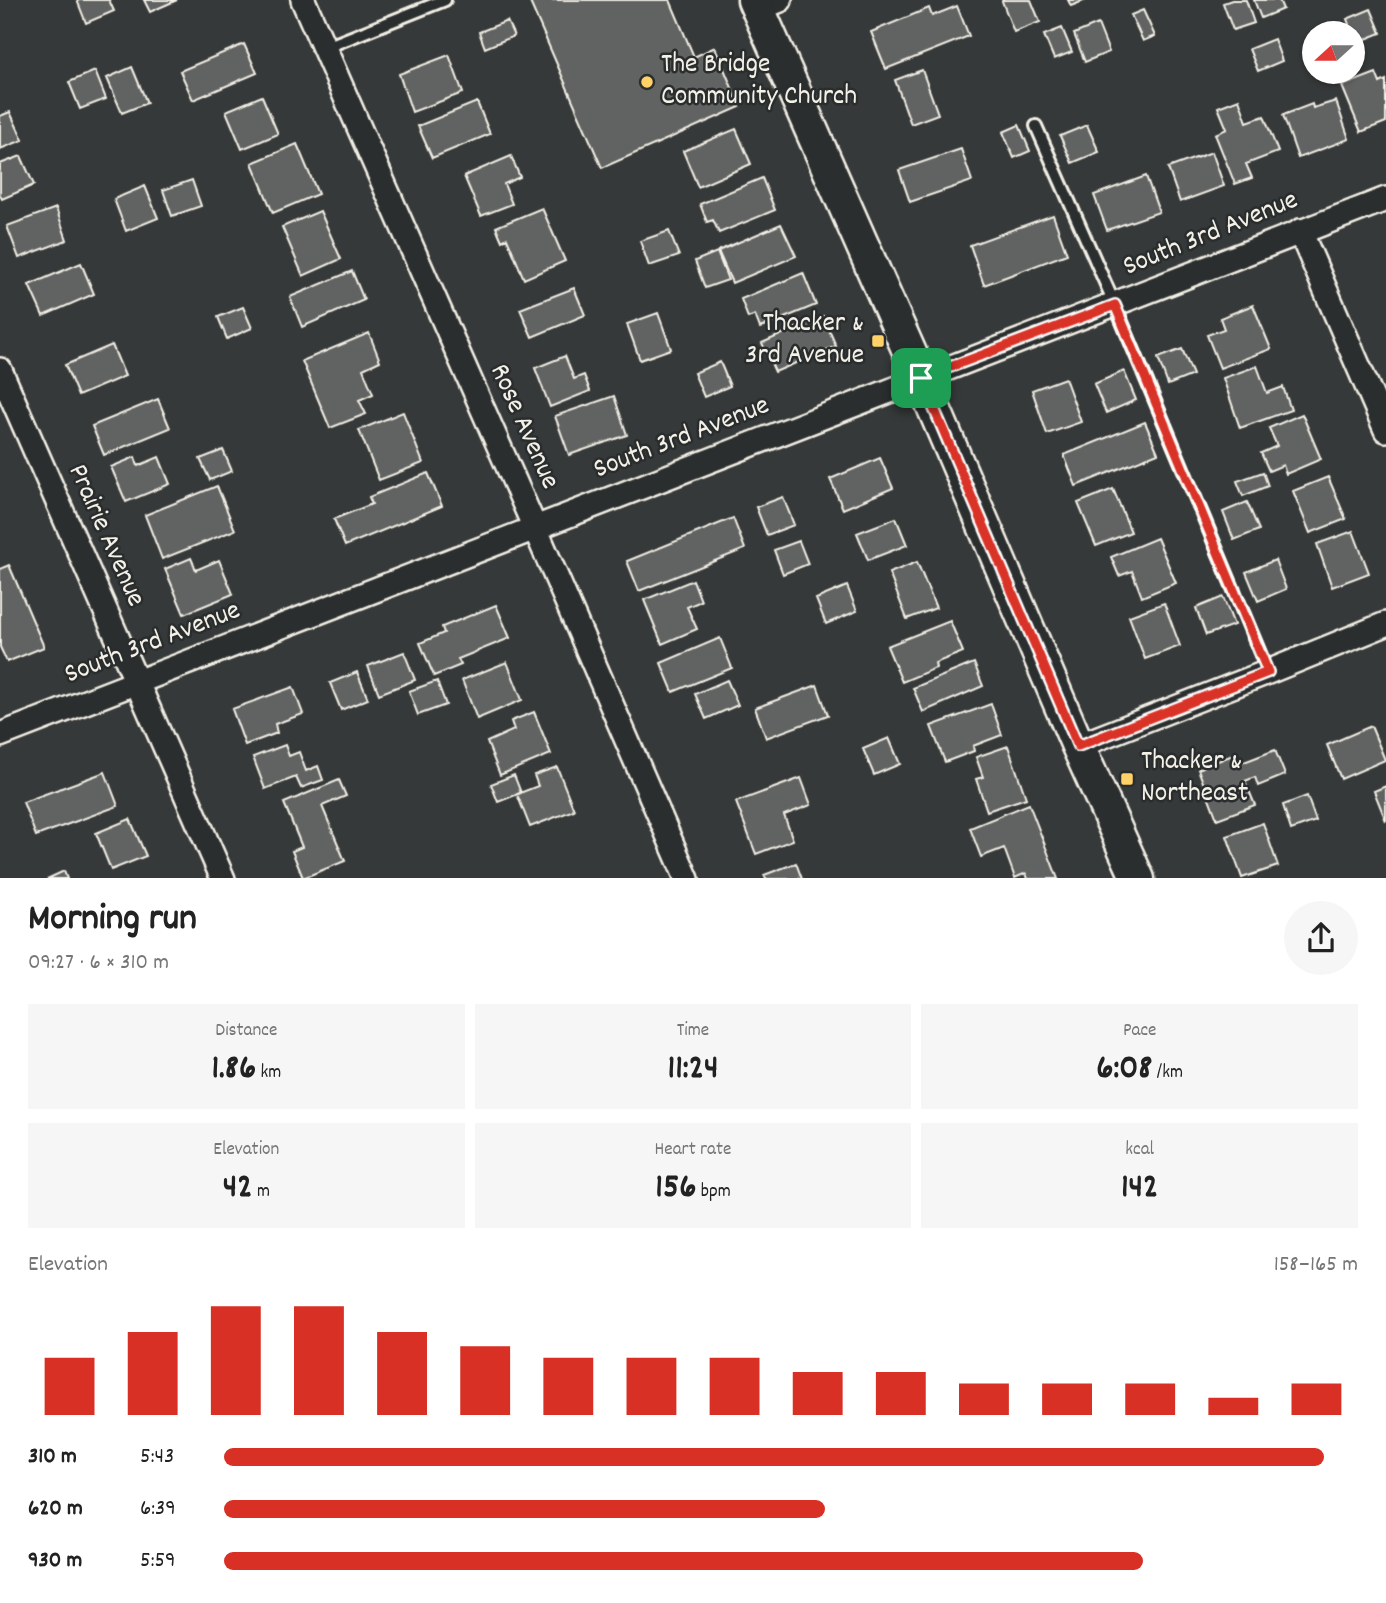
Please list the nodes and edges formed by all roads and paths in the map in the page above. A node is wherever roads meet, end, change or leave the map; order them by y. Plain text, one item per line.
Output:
1 (303, 0) edge
2 (444, 0) edge
3 (764, 3) edge
4 (324, 48) junction
5 (1036, 126) dead end
6 (1386, 199) edge
7 (1300, 231) junction
8 (1115, 305) junction
9 (0, 370) edge
10 (921, 378) junction
11 (1386, 430) edge
12 (535, 528) junction
13 (1386, 624) edge
14 (1268, 672) junction
15 (136, 682) junction
16 (0, 735) edge
17 (1078, 746) junction
18 (223, 878) edge
19 (687, 878) edge
20 (1138, 878) edge

1 - 4 street, Rose Avenue
2 - 4 lane
3 - 10 street
4 - 12 street, Rose Avenue
5 - 8 lane
6 - 7 street, South 3rd Avenue
7 - 8 street, South 3rd Avenue
7 - 11 street
8 - 10 street, South 3rd Avenue
8 - 14 lane
9 - 15 street, Prairie Avenue
10 - 12 street, South 3rd Avenue
10 - 17 street
12 - 15 street, South 3rd Avenue
12 - 19 street, Rose Avenue
13 - 14 street
14 - 17 street
15 - 16 street, South 3rd Avenue
15 - 18 street, Prairie Avenue
17 - 20 street

